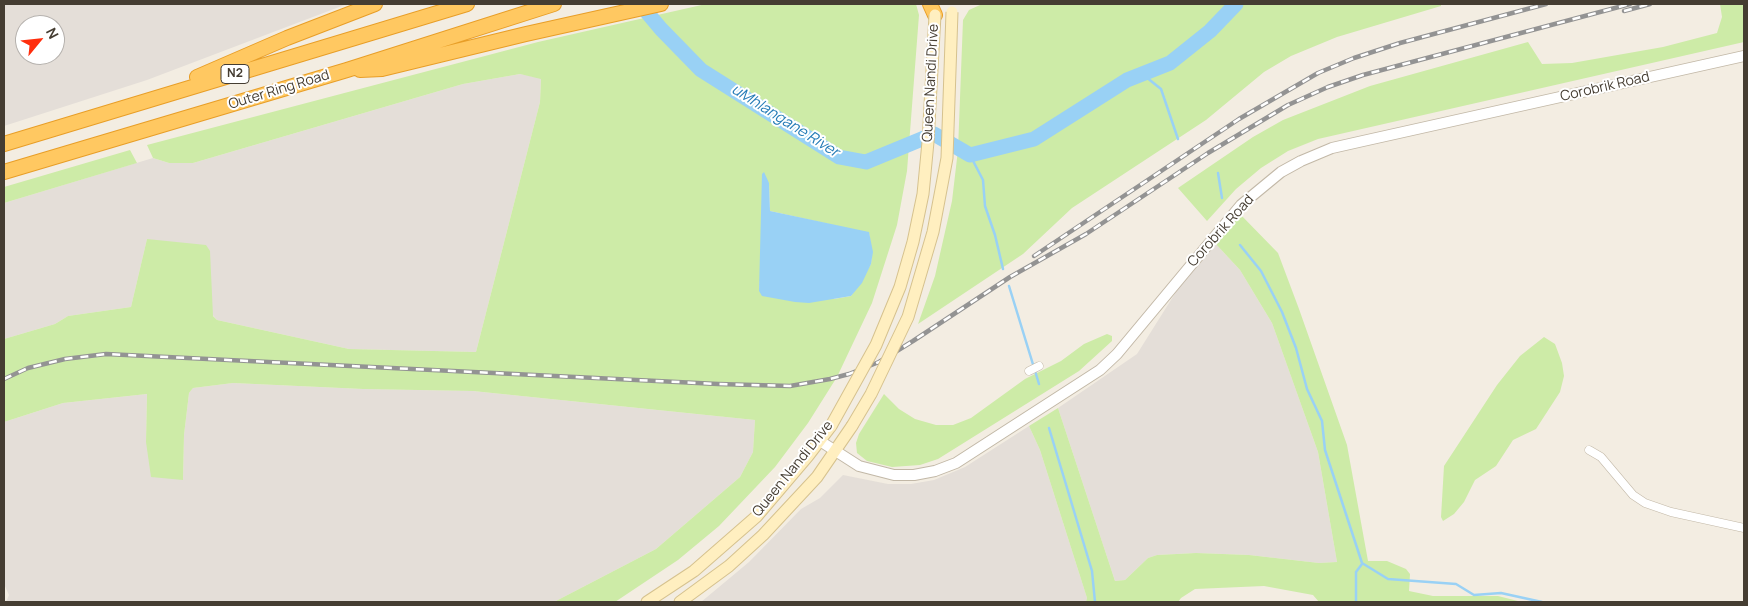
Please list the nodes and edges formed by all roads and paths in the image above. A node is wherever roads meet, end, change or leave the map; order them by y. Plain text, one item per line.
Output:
1 (375, 4) edge
2 (467, 4) edge
3 (554, 4) edge
4 (661, 4) edge
5 (933, 7) edge
6 (953, 8) edge
7 (1744, 56) edge
8 (347, 70) junction
9 (142, 102) junction
10 (4, 144) edge
11 (4, 172) edge
12 (1038, 366) dead end
13 (1028, 371) dead end
14 (820, 441) junction
15 (1589, 450) dead end
16 (836, 452) junction
17 (1744, 528) edge
18 (647, 602) edge
19 (680, 602) edge

1 - 9 highway
2 - 9 highway, Outer Ring Road / N2
3 - 8 highway, Outer Ring Road / N2
4 - 8 highway
5 - 14 main road, Queen Nandi Drive, bridge
6 - 16 main road, Queen Nandi Drive, bridge
7 - 16 street, Corobrik Road
8 - 11 highway, Outer Ring Road / N2
9 - 10 highway, Outer Ring Road / N2
12 - 13 street
14 - 16 street, Corobrik Road
14 - 18 main road, Queen Nandi Drive
15 - 17 street
16 - 19 main road, Queen Nandi Drive

